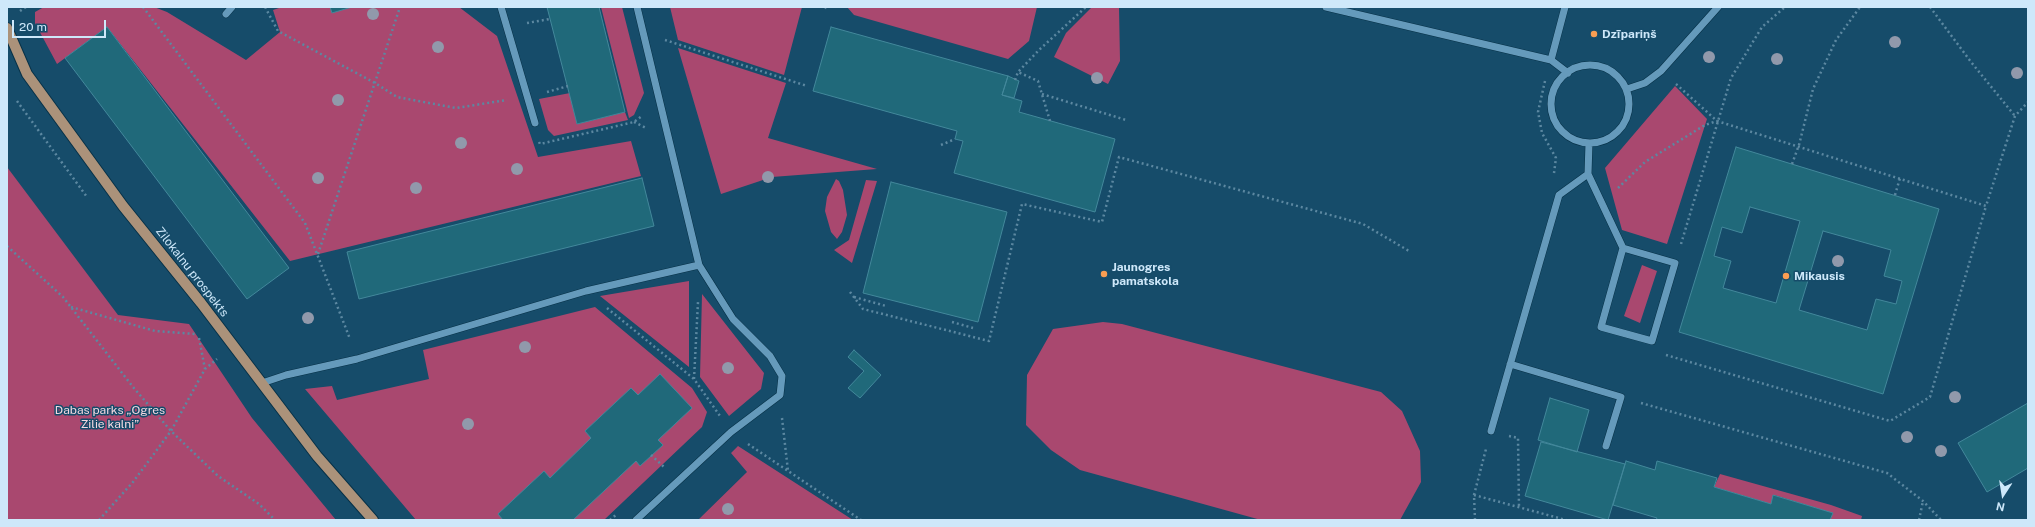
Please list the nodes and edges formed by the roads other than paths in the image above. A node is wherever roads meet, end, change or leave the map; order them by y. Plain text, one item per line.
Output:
1 (232, 7) edge
2 (501, 7) edge
3 (637, 7) edge
4 (1326, 7) edge
5 (1565, 7) edge
6 (1718, 7) edge
7 (226, 14) dead end
8 (7, 28) edge
9 (1550, 60) junction
10 (1568, 73) junction
11 (1627, 89) junction
12 (535, 123) road end
13 (1589, 143) junction
14 (1588, 174) junction
15 (1623, 248) junction
16 (699, 265) junction
17 (1510, 364) junction
18 (262, 383) junction
19 (1491, 432) road end
20 (1606, 446) dead end
21 (373, 520) edge
22 (636, 520) edge

1 - 7 street
2 - 12 street
3 - 16 street
4 - 9 street
5 - 9 street
6 - 11 street
8 - 18 main road, Zilokalnu prospekts
9 - 10 street
10 - 11 street
10 - 13 street
11 - 13 street
13 - 14 street
14 - 15 street
14 - 17 street
15 - 15 street
16 - 18 street
16 - 22 street
17 - 19 street
17 - 20 street
18 - 21 main road, Zilokalnu prospekts

